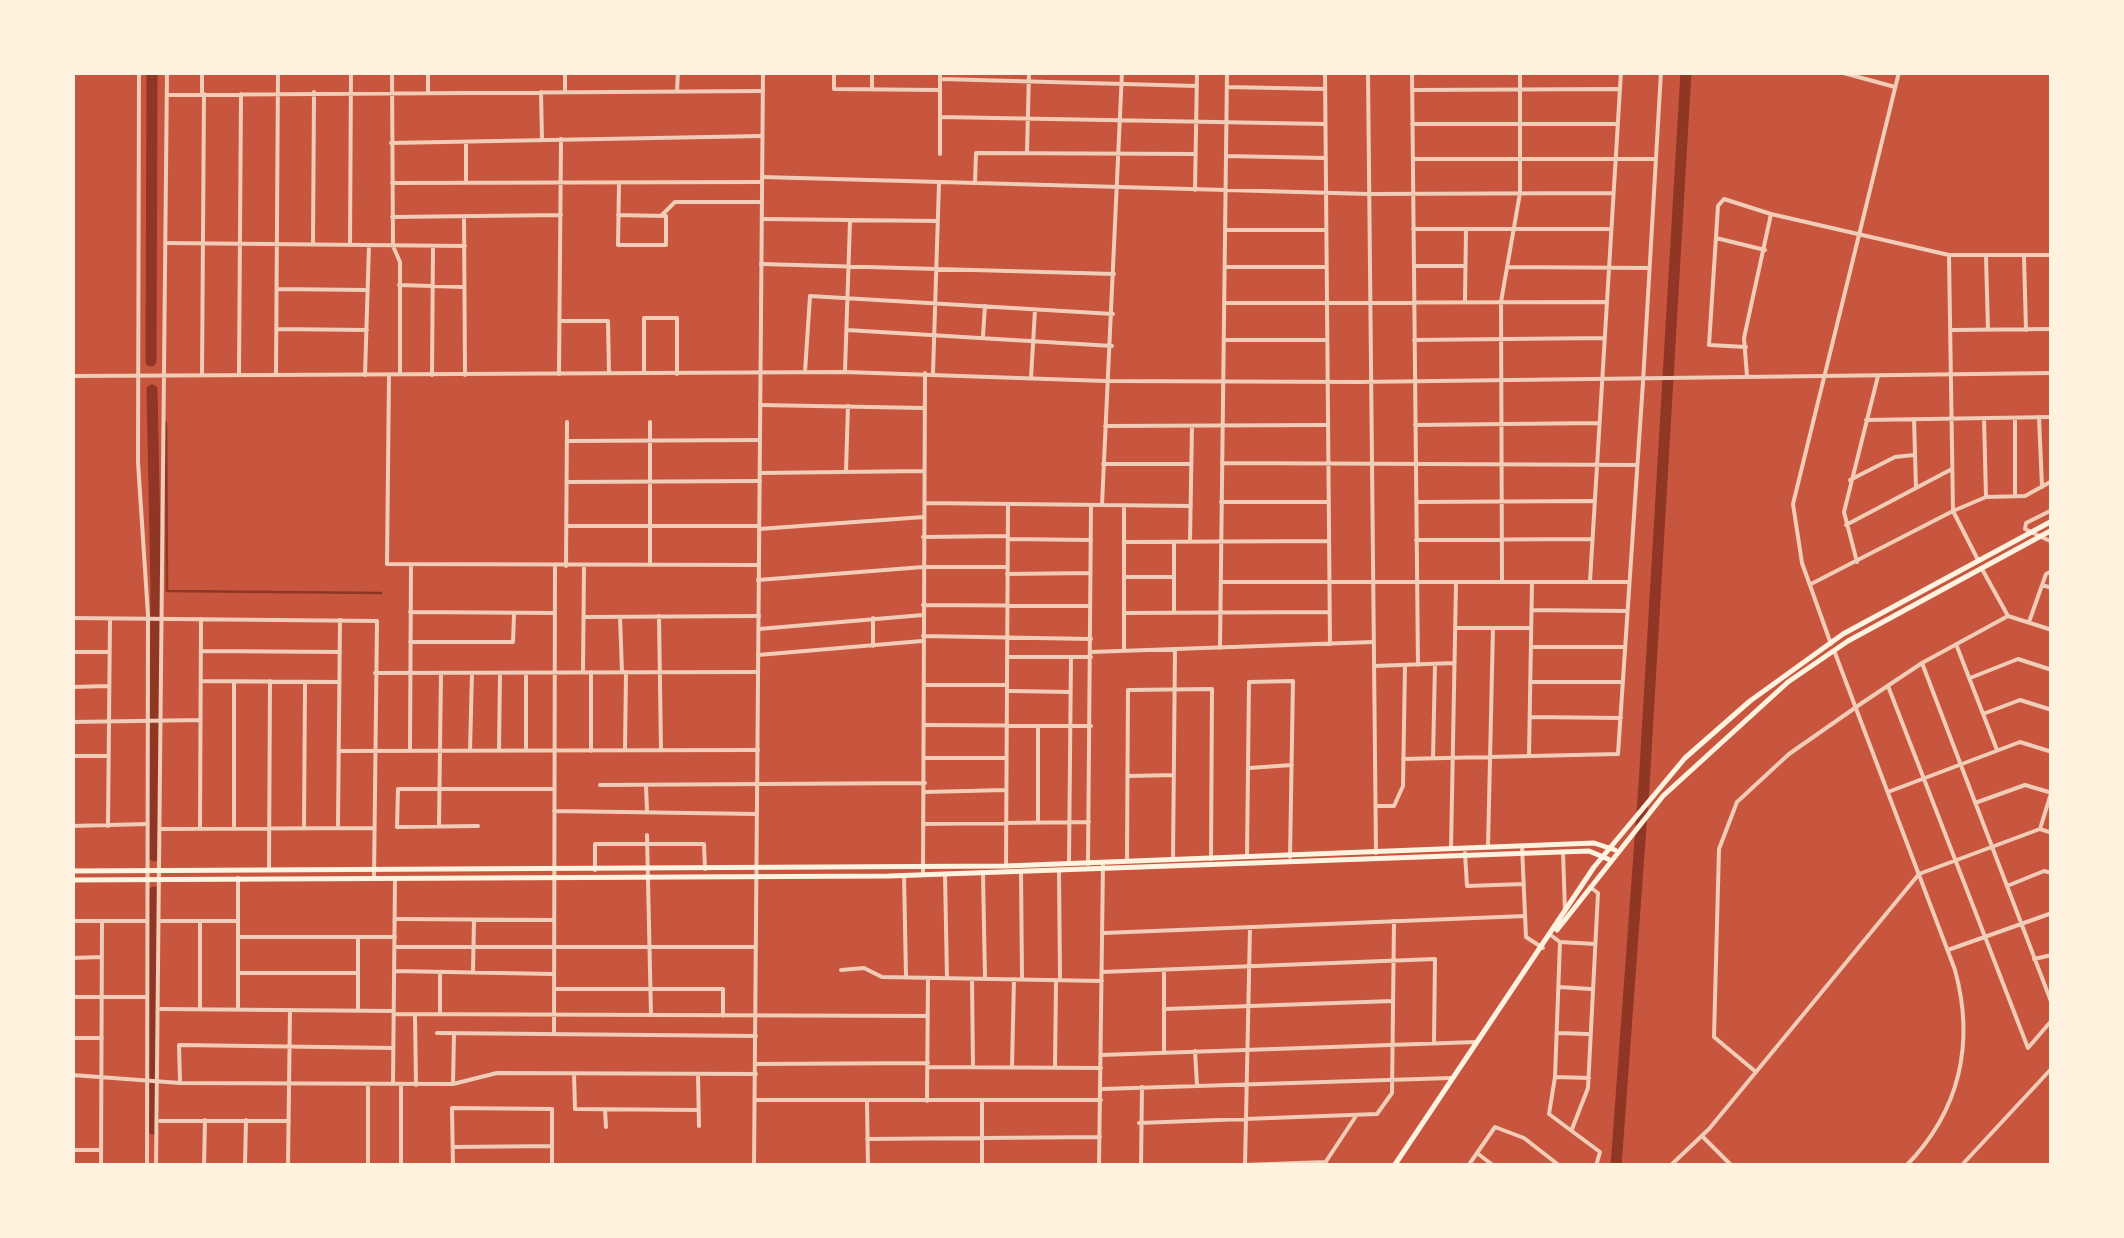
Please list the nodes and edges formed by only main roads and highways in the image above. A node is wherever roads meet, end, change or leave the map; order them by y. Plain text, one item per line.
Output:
1 (2052, 521) edge
2 (2052, 530) edge
3 (1612, 848) junction
4 (1523, 850) junction
5 (1465, 852) junction
6 (1376, 856) junction
7 (1606, 858) junction
8 (1103, 866) junction
9 (72, 871) edge
10 (648, 874) junction
11 (72, 880) edge
12 (1552, 936) junction
13 (1394, 1166) edge

1 - 3 main road
2 - 3 main road
3 - 4 main road
3 - 7 main road
4 - 5 main road
4 - 5 main road
4 - 7 main road
5 - 6 main road
5 - 6 main road
6 - 8 main road
6 - 8 main road
7 - 12 main road
7 - 12 main road
8 - 10 main road
8 - 10 main road
9 - 10 main road
10 - 11 main road
12 - 13 main road

